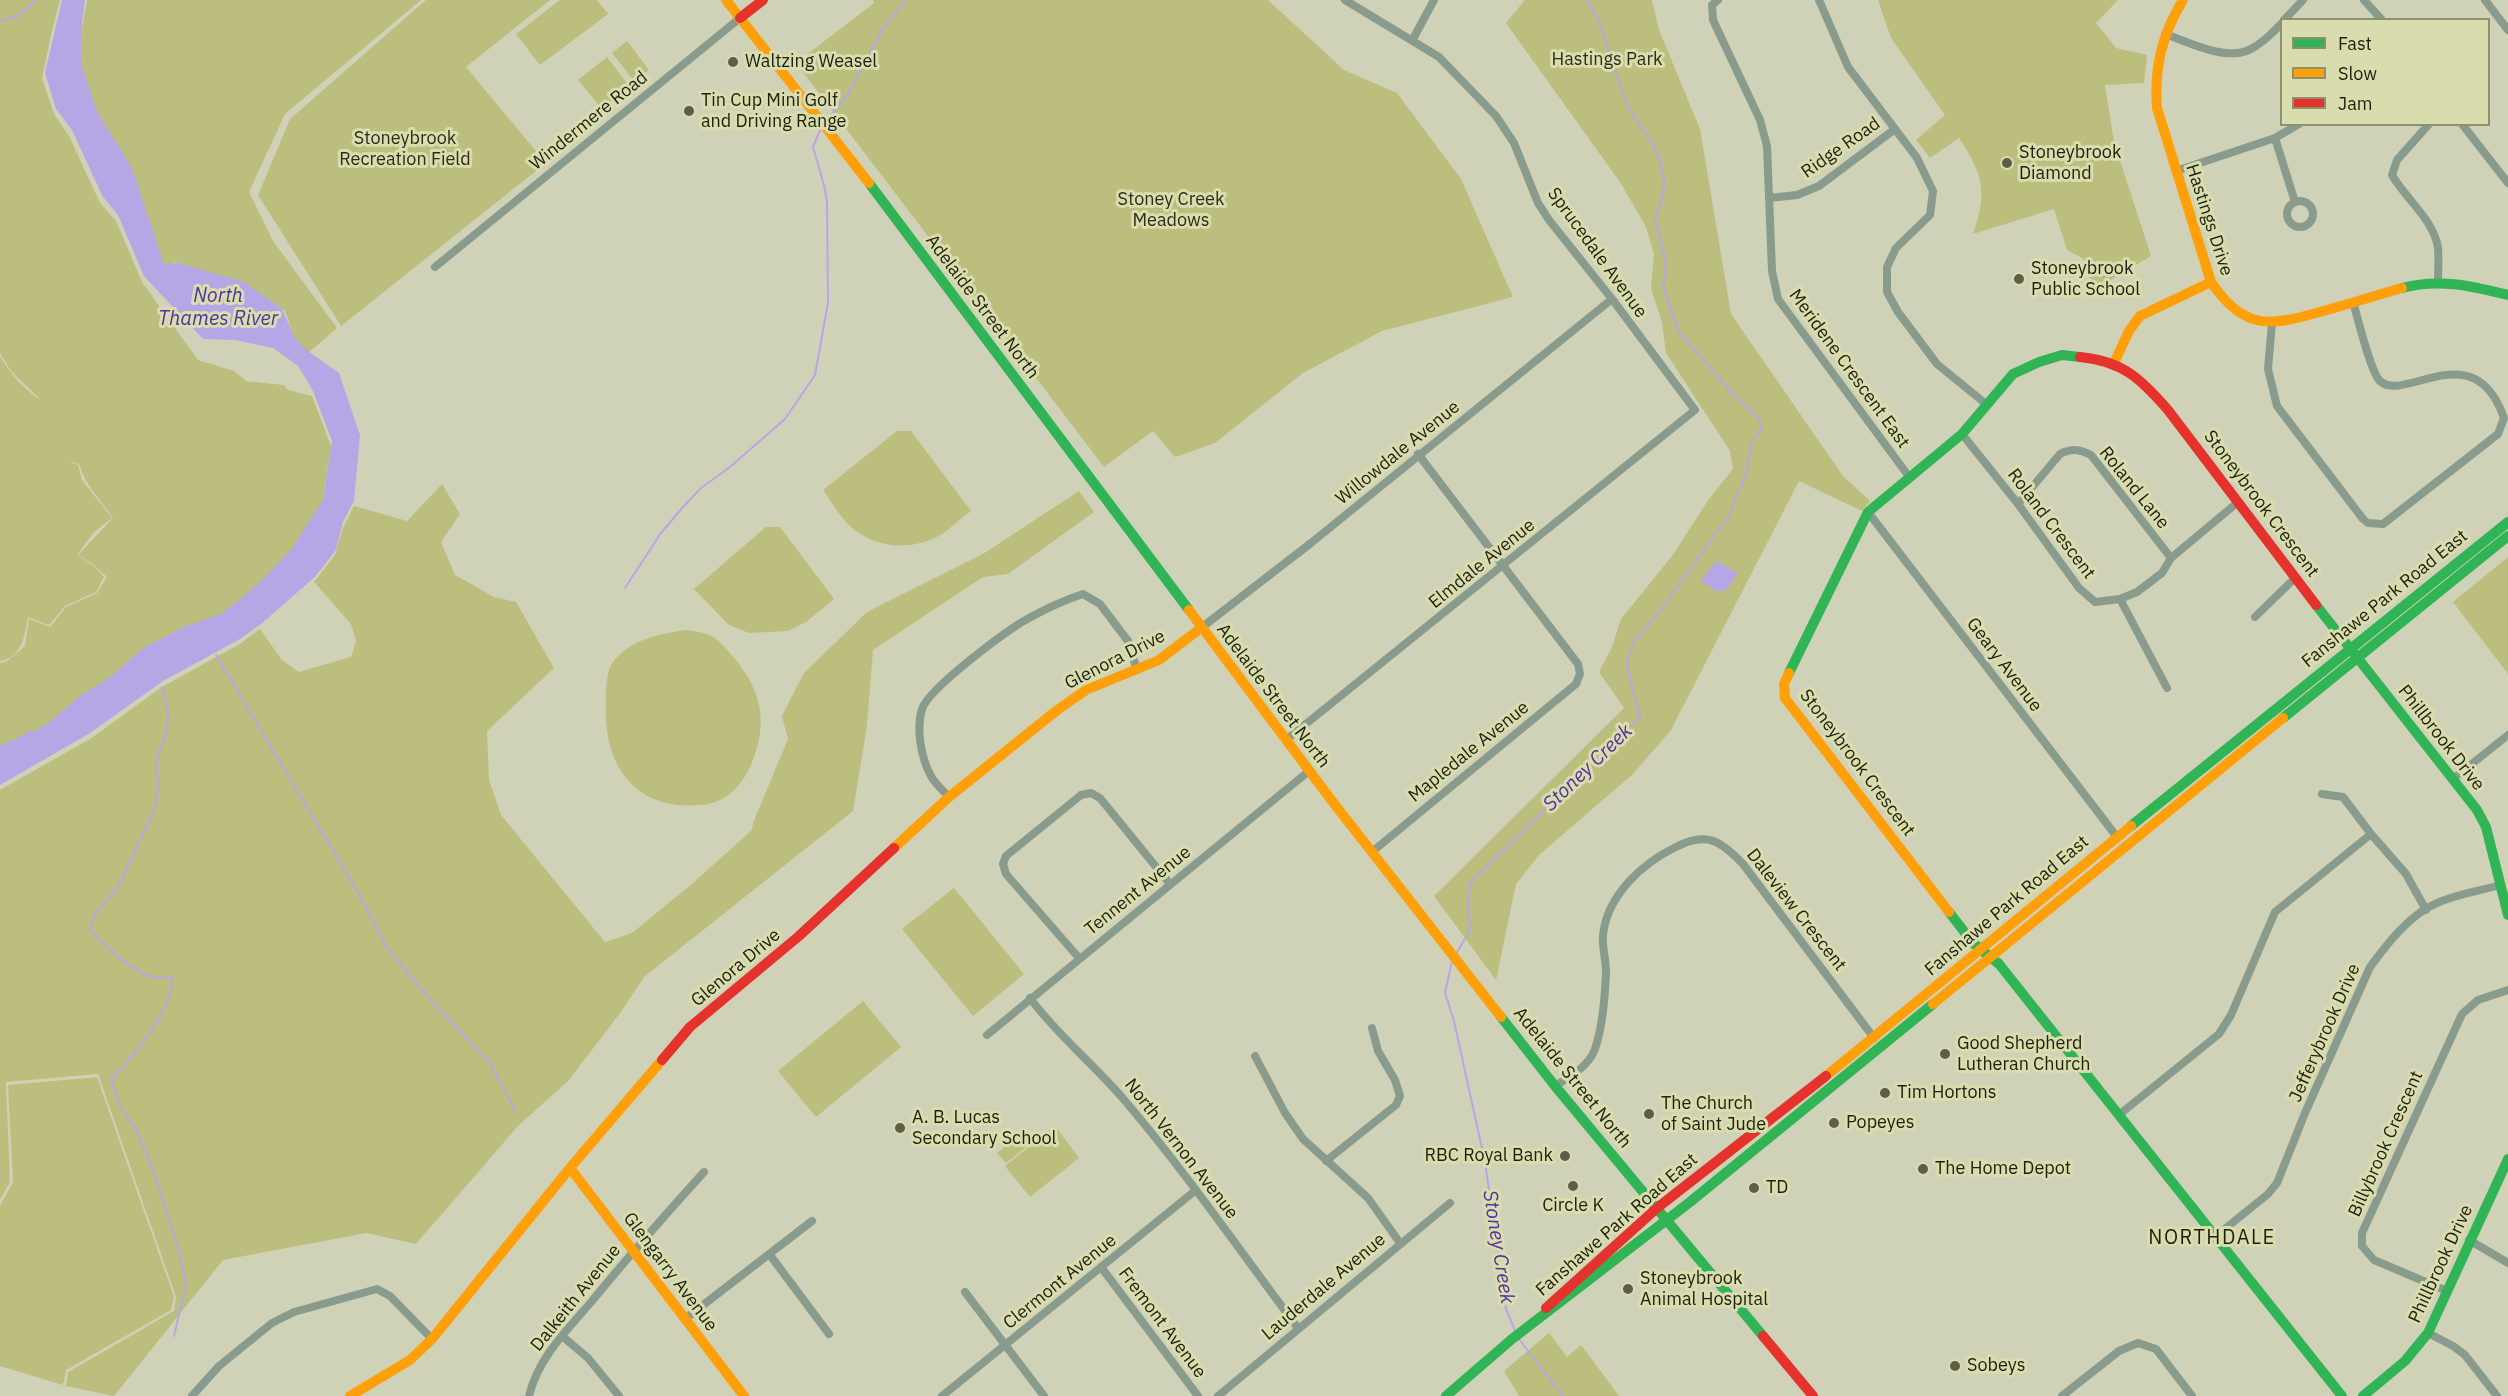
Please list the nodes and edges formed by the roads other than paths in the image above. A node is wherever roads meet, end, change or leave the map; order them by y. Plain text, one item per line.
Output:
1 (726, 0) edge
2 (763, 0) edge
3 (1345, 0) edge
4 (1434, 0) edge
5 (1718, 0) edge
6 (1820, 0) edge
7 (2183, 0) edge
8 (2303, 0) edge
9 (2364, 0) edge
10 (2485, 0) edge
11 (740, 18) junction
12 (2286, 18) edge
13 (2380, 18) edge
14 (2280, 24) edge
15 (2507, 28) edge
16 (2165, 34) junction
17 (1413, 39) junction
18 (2296, 126) edge
19 (2427, 126) edge
20 (2464, 126) edge
21 (1895, 129) junction
22 (2275, 138) junction
23 (2176, 171) junction
24 (2508, 183) edge
25 (1769, 198) junction
26 (2295, 202) dead end
27 (435, 267) dead end
28 (2438, 281) junction
29 (2211, 282) junction
30 (2508, 295) edge
31 (1612, 299) junction
32 (2353, 302) junction
33 (2272, 323) junction
34 (2114, 363) junction
35 (1986, 404) junction
36 (1695, 410) joint
37 (1962, 434) junction
38 (1418, 454) junction
39 (1910, 478) junction
40 (2238, 502) junction
41 (2018, 504) junction
42 (1868, 512) junction
43 (2508, 522) edge
44 (2508, 536) edge
45 (2171, 558) junction
46 (1505, 566) junction
47 (2296, 578) junction
48 (2120, 599) junction
49 (2255, 616) dead end
50 (1201, 628) junction
51 (2353, 653) junction
52 (1137, 670) junction
53 (2167, 688) dead end
54 (2508, 735) edge
55 (1286, 740) junction
56 (1309, 771) junction
57 (2453, 779) junction
58 (2322, 794) dead end
59 (949, 797) junction
60 (2371, 834) junction
61 (2116, 837) junction
62 (1373, 851) junction
63 (1170, 884) junction
64 (2500, 885) junction
65 (2426, 910) junction
66 (2508, 915) edge
67 (1981, 949) junction
68 (1992, 956) junction
69 (1079, 958) junction
70 (2508, 990) edge
71 (1029, 998) junction
72 (1372, 1028) dead end
73 (987, 1035) dead end
74 (1874, 1038) junction
75 (1255, 1056) dead end
76 (1555, 1086) junction
77 (2120, 1114) junction
78 (2508, 1159) edge
79 (1326, 1161) junction
80 (570, 1168) junction
81 (704, 1172) dead end
82 (1196, 1190) junction
83 (1450, 1203) dead end
84 (1657, 1208) junction
85 (1667, 1219) junction
86 (812, 1221) dead end
87 (2216, 1236) junction
88 (2469, 1240) junction
89 (1400, 1244) junction
90 (633, 1251) junction
91 (770, 1255) junction
92 (2508, 1263) edge
93 (1101, 1268) junction
94 (2448, 1291) junction
95 (965, 1292) dead end
96 (685, 1319) junction
97 (1533, 1322) junction
98 (1298, 1328) junction
99 (2428, 1333) junction
100 (829, 1334) dead end
101 (562, 1336) junction
102 (432, 1339) junction
103 (1006, 1345) junction
104 (192, 1396) edge
105 (350, 1396) edge
106 (529, 1396) edge
107 (619, 1396) edge
108 (744, 1396) edge
109 (942, 1396) edge
110 (1044, 1396) edge
111 (1198, 1396) edge
112 (1218, 1396) edge
113 (1446, 1396) edge
114 (1813, 1396) edge
115 (2062, 1396) edge
116 (2192, 1396) edge
117 (2342, 1396) edge
118 (2363, 1396) edge
119 (2497, 1396) edge

1 - 11 street, Adelaide Street North
2 - 11 street, Windermere Road
3 - 17 street, Sprucedale Avenue
4 - 17 street
5 - 25 street, Meridene Crescent East
6 - 21 street
7 - 16 street, Hastings Drive
8 - 12 street
9 - 13 street
10 - 15 street
11 - 27 street, Windermere Road
11 - 50 street, Adelaide Street North
14 - 16 street
16 - 23 street, Hastings Drive
17 - 31 street, Sprucedale Avenue
18 - 22 street
19 - 28 street
20 - 24 street
21 - 25 street, Ridge Road
21 - 35 street
22 - 23 street
22 - 26 street
23 - 29 street, Hastings Drive
25 - 39 street, Meridene Crescent East
28 - 30 street, Hastings Drive
28 - 32 street, Hastings Drive
29 - 33 street, Hastings Drive
29 - 34 street
31 - 36 street, Sprucedale Avenue
31 - 38 street, Willowdale Avenue
32 - 33 street, Hastings Drive
32 - 33 street
34 - 35 street, Stoneybrook Crescent
34 - 40 street, Stoneybrook Crescent
35 - 37 street, Stoneybrook Crescent
36 - 46 street, Elmdale Avenue
37 - 39 street, Stoneybrook Crescent
37 - 41 street, Roland Crescent
38 - 46 street
38 - 50 street, Willowdale Avenue
39 - 42 street, Stoneybrook Crescent
40 - 45 street, Roland Crescent
40 - 47 street, Stoneybrook Crescent
41 - 45 street, Roland Lane
41 - 48 street, Roland Crescent
42 - 61 street, Geary Avenue
42 - 67 street, Stoneybrook Crescent
43 - 51 street, Fanshawe Park Road East
44 - 51 street, Fanshawe Park Road East
45 - 48 street, Roland Crescent
46 - 55 street, Elmdale Avenue
46 - 62 street, Mapledale Avenue
47 - 49 street
47 - 51 street, Stoneybrook Crescent
48 - 53 street
50 - 52 street, Glenora Drive
50 - 55 street, Adelaide Street North
51 - 57 street, Phillbrook Drive
51 - 61 street, Fanshawe Park Road East
51 - 68 street, Fanshawe Park Road East
52 - 59 street, Glenora Drive
52 - 59 street
54 - 57 street
55 - 56 street, Adelaide Street North
56 - 62 street, Adelaide Street North
56 - 63 street, Tennent Avenue
57 - 64 street, Phillbrook Drive
58 - 60 street
59 - 80 street, Glenora Drive
60 - 65 street
60 - 77 street
61 - 67 street, Fanshawe Park Road East
62 - 76 street, Adelaide Street North
63 - 69 street, Tennent Avenue
63 - 69 street
64 - 65 street, Jefferybrook Drive
64 - 66 street, Phillbrook Drive
65 - 87 street, Jefferybrook Drive
67 - 68 street, Stoneybrook Crescent
67 - 74 street, Fanshawe Park Road East
68 - 77 street, Stoneybrook Crescent
68 - 85 street, Fanshawe Park Road East
69 - 71 street, Tennent Avenue
70 - 94 street, Billybrook Crescent
71 - 73 street, Tennent Avenue
71 - 82 street, North Vernon Avenue
72 - 79 street
74 - 76 street, Daleview Crescent
74 - 84 street, Fanshawe Park Road East
75 - 79 street
76 - 84 street, Adelaide Street North
77 - 87 street, Stoneybrook Crescent
78 - 88 street, Phillbrook Drive
79 - 89 street
80 - 90 street, Glengarry Avenue
80 - 102 street, Glenora Drive
81 - 90 street, Dalkeith Avenue
82 - 93 street, Clermont Avenue
82 - 98 street, North Vernon Avenue
83 - 89 street, Lauderdale Avenue
84 - 85 street, Adelaide Street North
84 - 97 street, Fanshawe Park Road East
85 - 97 street, Fanshawe Park Road East
85 - 114 street, Adelaide Street North
86 - 91 street
87 - 117 street, Stoneybrook Crescent
88 - 92 street
88 - 94 street, Phillbrook Drive
89 - 98 street, Lauderdale Avenue
90 - 96 street, Glengarry Avenue
90 - 101 street, Dalkeith Avenue
91 - 96 street
91 - 100 street
93 - 103 street, Clermont Avenue
93 - 111 street, Fremont Avenue
94 - 99 street, Phillbrook Drive
95 - 103 street
96 - 108 street, Glengarry Avenue
97 - 113 street, Fanshawe Park Road East
98 - 112 street, Lauderdale Avenue
99 - 118 street, Phillbrook Drive
99 - 119 street
101 - 106 street, Dalkeith Avenue
101 - 107 street
102 - 104 street
102 - 105 street, Glenora Drive
103 - 109 street, Clermont Avenue
103 - 110 street
115 - 116 street

